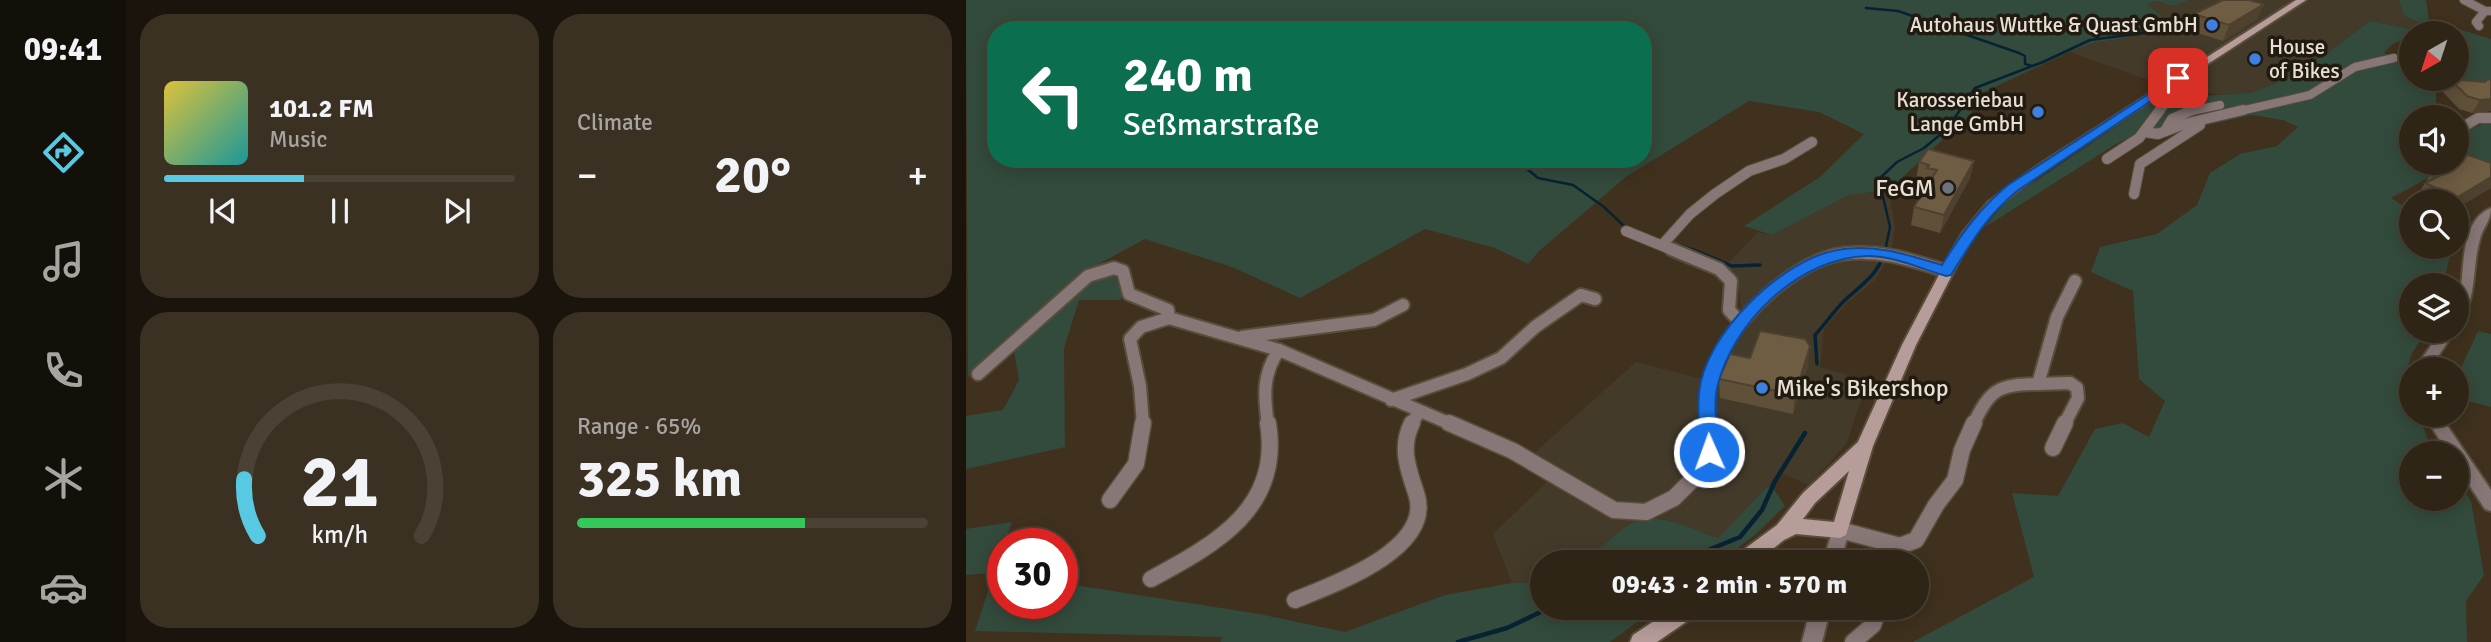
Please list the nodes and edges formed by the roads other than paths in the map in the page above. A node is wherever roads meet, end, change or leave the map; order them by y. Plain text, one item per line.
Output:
1 (2302, 0) edge
2 (2464, 0) edge
3 (2488, 11) edge
4 (2479, 26) dead end
5 (2395, 58) dead end
6 (2161, 89) junction
7 (2220, 105) dead end
8 (2491, 118) edge
9 (2205, 120) junction
10 (2469, 124) edge
11 (2165, 131) junction
12 (2145, 132) junction
13 (1812, 142) dead end
14 (2107, 159) dead end
15 (2134, 194) dead end
16 (2491, 212) edge
17 (1626, 230) dead end
18 (1663, 244) junction
19 (1946, 271) junction
20 (2468, 273) edge
21 (2075, 281) dead end
22 (1595, 299) dead end
23 (1403, 305) dead end
24 (1169, 318) junction
25 (1740, 322) junction
26 (1238, 337) junction
27 (1279, 350) junction
28 (978, 374) dead end
29 (2038, 384) junction
30 (1391, 400) junction
31 (1419, 412) junction
32 (1865, 446) junction
33 (2053, 448) dead end
34 (2469, 472) edge
35 (1110, 500) dead end
36 (2491, 504) edge
37 (1785, 528) junction
38 (1840, 530) junction
39 (1757, 550) edge
40 (1835, 550) edge
41 (1888, 550) edge
42 (1902, 550) edge
43 (1151, 579) dead end
44 (1295, 600) dead end
45 (1673, 620) edge
46 (1818, 620) edge
47 (1875, 620) edge
48 (1640, 642) edge
49 (1812, 642) edge
50 (1853, 642) edge

1 - 6 main road
2 - 3 street
3 - 4 street
5 - 9 street
6 - 12 street
6 - 19 main road
7 - 11 street
8 - 10 street
9 - 11 street
9 - 15 street
11 - 12 street
12 - 14 street
13 - 18 street
16 - 20 street
17 - 18 street
18 - 25 street
19 - 25 street
19 - 32 main road
21 - 29 street
22 - 30 street
23 - 26 street
24 - 26 street
24 - 28 street
24 - 35 street
25 - 31 street
26 - 27 street
27 - 30 street
27 - 43 street
29 - 33 street
29 - 42 street
30 - 31 street
31 - 44 street
32 - 37 main road
32 - 38 main road
34 - 36 street
37 - 38 main road
37 - 39 main road
38 - 40 street
38 - 41 street
45 - 48 main road
46 - 49 street
47 - 50 street

